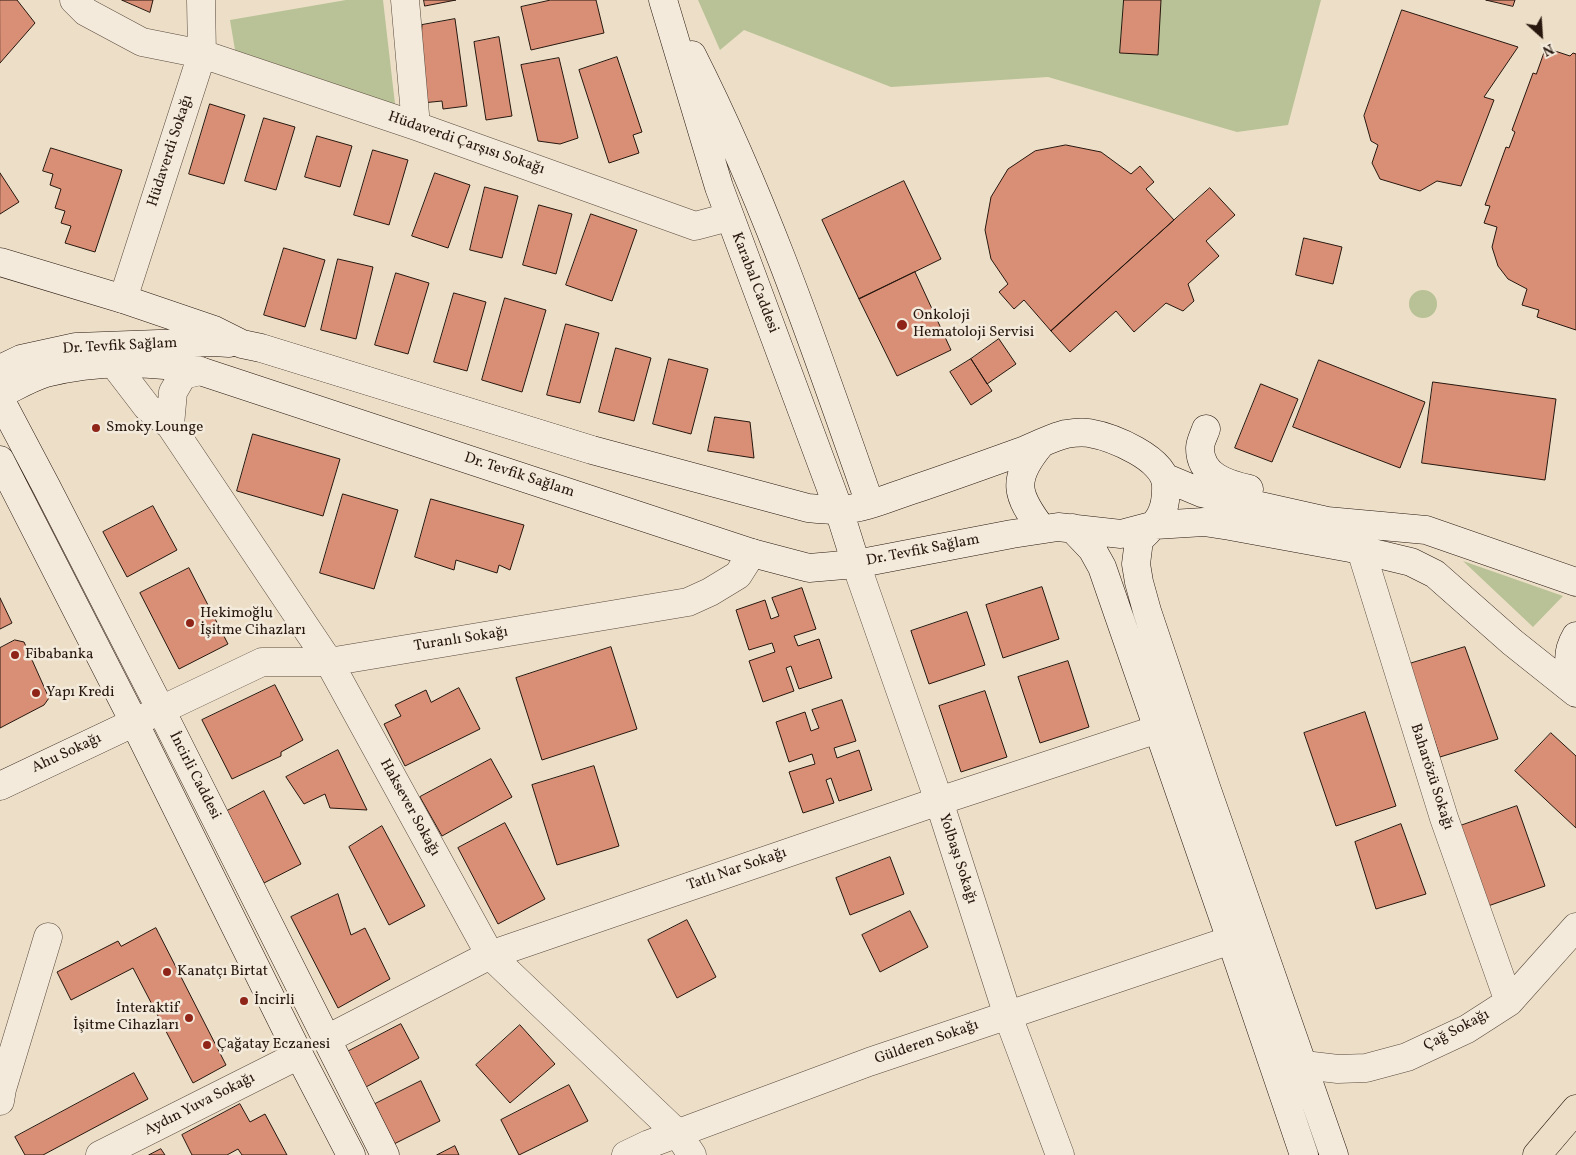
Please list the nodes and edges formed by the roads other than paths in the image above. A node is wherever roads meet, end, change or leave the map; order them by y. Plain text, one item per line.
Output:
1 (74, 0) edge
2 (200, 0) edge
3 (405, 0) edge
4 (664, 0) edge
5 (202, 54) junction
6 (416, 126) junction
7 (729, 217) junction
8 (0, 262) edge
9 (123, 299) junction
10 (242, 344) junction
11 (114, 364) junction
12 (0, 369) edge
13 (200, 370) junction
14 (0, 394) edge
15 (0, 400) edge
16 (170, 425) junction
17 (1206, 429) dead end
18 (1040, 445) junction
19 (0, 460) edge
20 (1166, 478) junction
21 (870, 504) junction
22 (839, 510) junction
23 (1327, 521) junction
24 (1155, 524) junction
25 (1072, 528) junction
26 (1042, 529) junction
27 (1361, 550) junction
28 (752, 553) junction
29 (856, 564) junction
30 (1576, 582) edge
31 (1576, 636) edge
32 (329, 662) junction
33 (1576, 682) edge
34 (1576, 693) edge
35 (161, 710) junction
36 (134, 722) junction
37 (1158, 728) junction
38 (0, 786) edge
39 (938, 801) junction
40 (1576, 927) edge
41 (48, 937) dead end
42 (1231, 940) junction
43 (490, 955) junction
44 (1509, 1002) junction
45 (1008, 1016) junction
46 (327, 1039) junction
47 (299, 1055) junction
48 (1304, 1066) junction
49 (0, 1101) edge
50 (1576, 1109) edge
51 (685, 1144) edge
52 (100, 1155) edge
53 (351, 1155) edge
54 (385, 1155) edge
55 (626, 1155) edge
56 (1060, 1155) edge
57 (1304, 1155) edge
58 (1334, 1155) edge
59 (1537, 1155) edge

1 - 5 street, Hüdaverdi Çarşısı Sokağı
2 - 5 street, Hüdaverdi Sokağı
3 - 6 street
4 - 7 street, Karabal Caddesi
4 - 21 street, Karabal Caddesi
5 - 6 street, Hüdaverdi Çarşısı Sokağı
5 - 9 street, Hüdaverdi Sokağı
6 - 7 street, Hüdaverdi Çarşısı Sokağı
7 - 22 street, Karabal Caddesi
8 - 9 street
9 - 10 street
10 - 12 street, Dr. Tevfik Sağlam
10 - 22 street
11 - 13 street, Dr. Tevfik Sağlam
11 - 14 street, Dr. Tevfik Sağlam
11 - 16 street, Haksever Sokağı
13 - 16 street
13 - 28 street, Dr. Tevfik Sağlam
15 - 35 street, İncirli Caddesi
16 - 32 street, Haksever Sokağı
17 - 23 street
18 - 20 street
18 - 21 street
18 - 26 street
19 - 36 street, İncirli Caddesi
20 - 23 street
20 - 24 street
21 - 22 street
22 - 29 street, Karabal Caddesi
23 - 30 street
24 - 25 street
24 - 27 street
24 - 48 street
25 - 26 street
25 - 37 street
26 - 29 street, Dr. Tevfik Sağlam
27 - 34 street
27 - 44 street, Baharözü Sokağı
28 - 29 street, Dr. Tevfik Sağlam
28 - 32 street, Turanlı Sokağı
29 - 39 street, Yolbaşı Sokağı
31 - 33 street
32 - 35 street, Turanlı Sokağı
32 - 43 street, Haksever Sokağı
35 - 36 street, Ahu Sokağı
35 - 46 street, İncirli Caddesi
36 - 38 street, Ahu Sokağı
36 - 47 street, İncirli Caddesi
37 - 39 street, Tatlı Nar Sokağı
37 - 42 street
39 - 43 street, Tatlı Nar Sokağı
39 - 45 street, Yolbaşı Sokağı
40 - 44 street, Çağ Sokağı
41 - 49 street
42 - 45 street, Gülderen Sokağı
42 - 57 street
43 - 46 street, Tatlı Nar Sokağı
43 - 51 street, Haksever Sokağı
44 - 48 street, Çağ Sokağı
45 - 51 street, Gülderen Sokağı
45 - 56 street, Yolbaşı Sokağı
46 - 54 street, İncirli Caddesi
47 - 52 street, Aydın Yuva Sokağı
47 - 53 street, İncirli Caddesi
48 - 58 street
50 - 59 main road
51 - 55 street, Gülderen Sokağı

